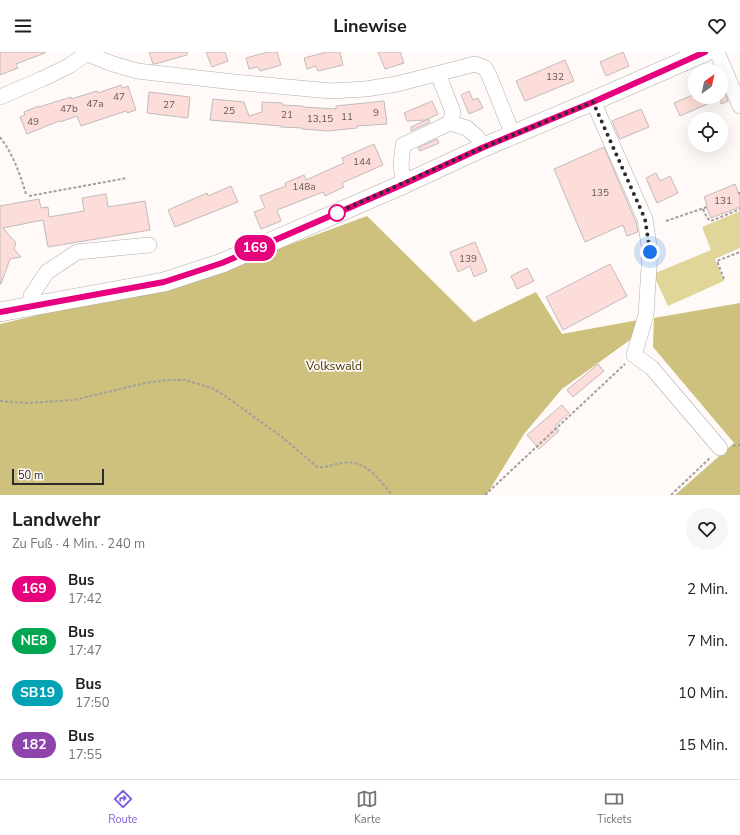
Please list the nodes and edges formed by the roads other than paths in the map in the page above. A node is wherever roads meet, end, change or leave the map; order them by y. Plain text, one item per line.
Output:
1 (717, 52) edge
2 (89, 53) edge
3 (695, 54) edge
4 (438, 74) junction
5 (0, 97) edge
6 (593, 102) junction
7 (740, 106) edge
8 (450, 124) junction
9 (513, 135) junction
10 (484, 147) junction
11 (404, 184) junction
12 (149, 245) dead end
13 (30, 307) junction
14 (0, 312) edge
15 (720, 448) road end

1 - 7 street
2 - 4 street
2 - 5 street
3 - 6 main road
4 - 8 street
4 - 9 street
6 - 9 main road
6 - 15 street
8 - 10 street
8 - 11 street
9 - 10 main road
10 - 11 main road
11 - 13 main road
12 - 13 street
13 - 14 main road

